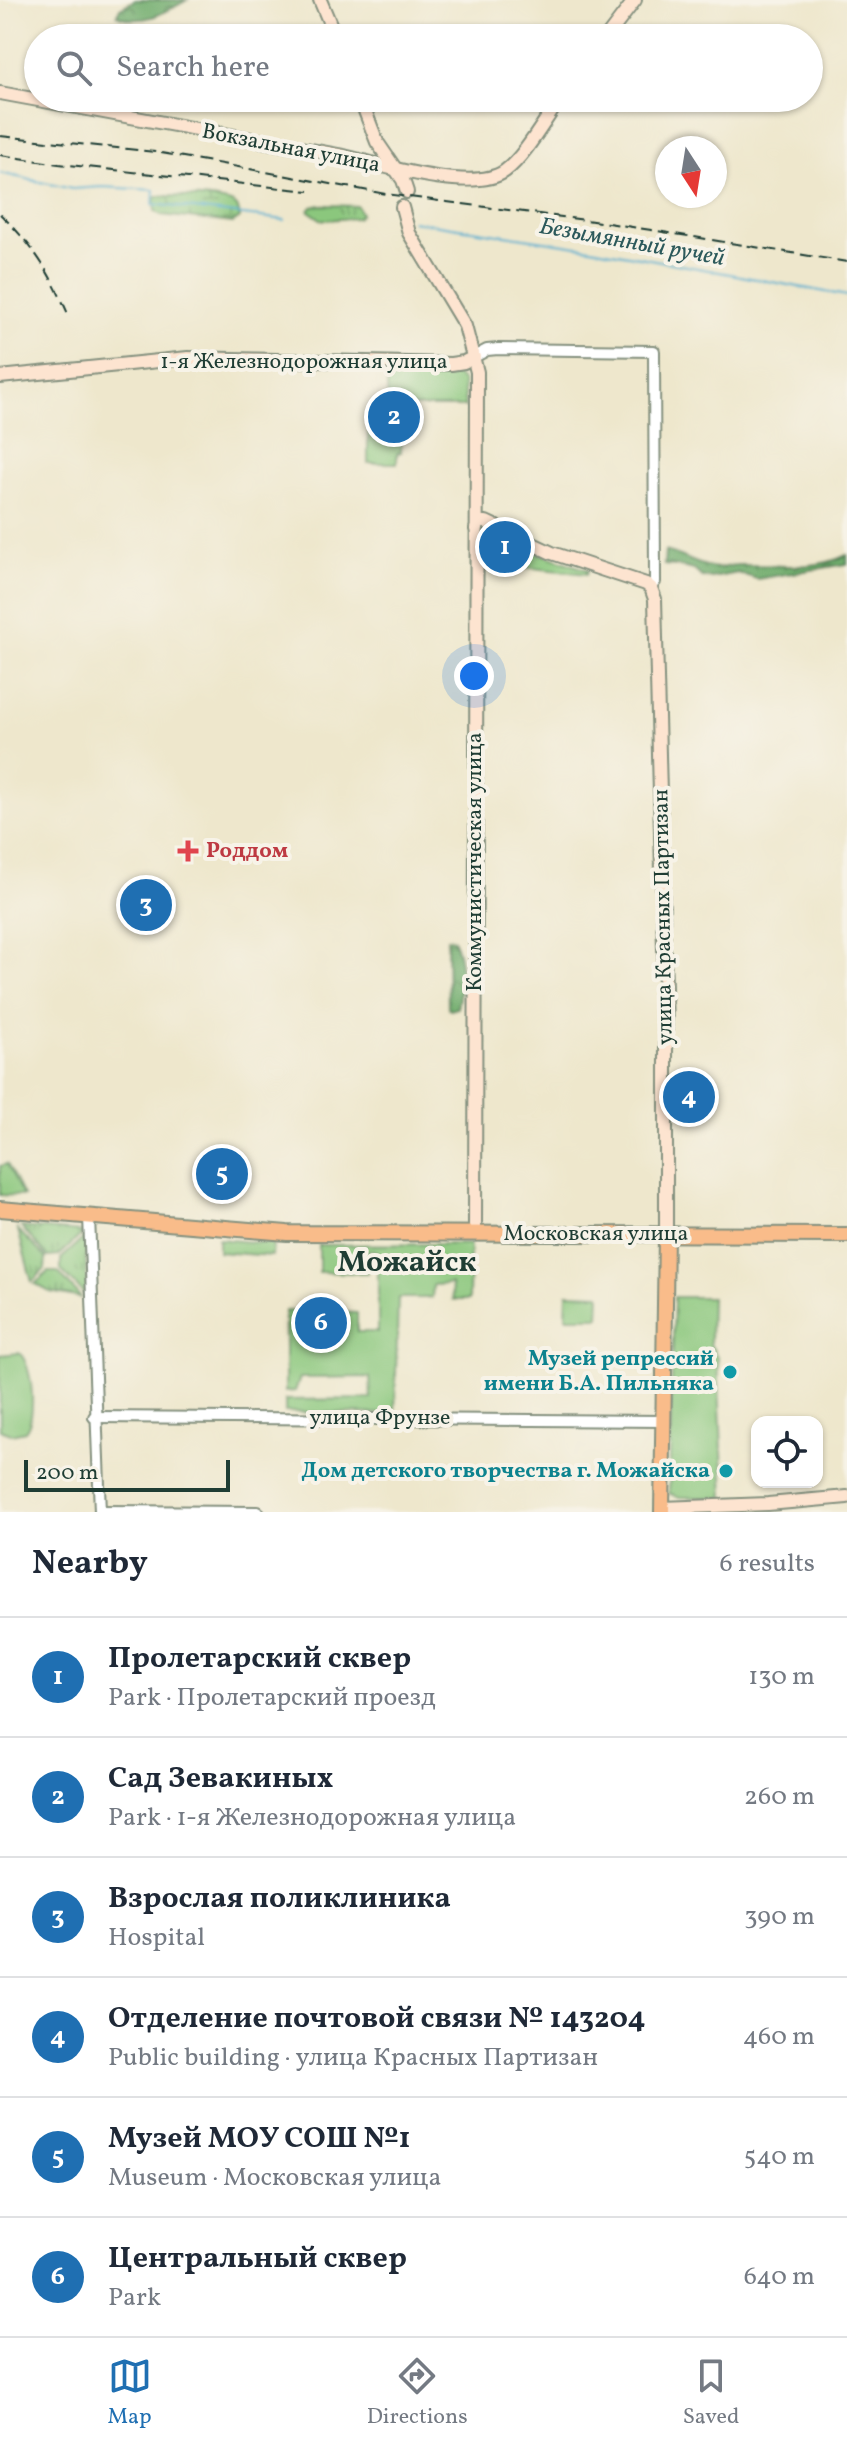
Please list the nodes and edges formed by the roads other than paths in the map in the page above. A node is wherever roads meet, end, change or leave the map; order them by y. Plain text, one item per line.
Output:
1 (320, 0) edge
2 (635, 0) edge
3 (330, 24) edge
4 (617, 24) edge
5 (0, 93) edge
6 (24, 97) edge
7 (104, 112) edge
8 (365, 112) edge
9 (551, 112) edge
10 (375, 138) junction
11 (344, 156) junction
12 (371, 163) junction
13 (394, 169) junction
14 (428, 175) junction
15 (403, 190) junction
16 (404, 211) dead end
17 (474, 357) junction
18 (0, 377) edge
19 (477, 499) junction
20 (500, 528) junction
21 (476, 529) junction
22 (652, 584) junction
23 (5, 1210) edge
24 (89, 1216) junction
25 (475, 1233) junction
26 (666, 1235) junction
27 (847, 1235) edge
28 (94, 1417) junction
29 (665, 1421) junction
30 (847, 1497) edge
31 (768, 1508) edge
32 (662, 1510) edge
33 (100, 1511) edge
34 (258, 1512) edge

1 - 3 main road
2 - 4 main road
5 - 6 main road, Вокзальная улица
7 - 11 main road, Вокзальная улица
8 - 10 main road
9 - 14 main road, Вокзальная улица
10 - 11 main road
10 - 13 main road
11 - 12 main road, Вокзальная улица
12 - 13 main road, Вокзальная улица
12 - 15 main road
13 - 14 main road, Вокзальная улица
13 - 15 main road
14 - 15 main road
16 - 17 main road, Коммунистическая улица
17 - 18 main road, 1-я Железнодорожная улица
17 - 19 main road, Коммунистическая улица
17 - 22 street, 1-я Железнодорожная улица
19 - 20 main road
19 - 21 main road, Коммунистическая улица
20 - 21 main road
20 - 22 main road
21 - 25 main road, Коммунистическая улица
22 - 26 main road, улица Красных Партизан
23 - 24 main road, Московская улица
24 - 25 main road, Московская улица
24 - 28 street
25 - 26 main road, Московская улица
26 - 27 main road, Московская улица
26 - 29 main road
28 - 29 street, улица Фрунзе
28 - 33 street
29 - 32 main road
30 - 31 main road
31 - 32 main road
33 - 34 street

